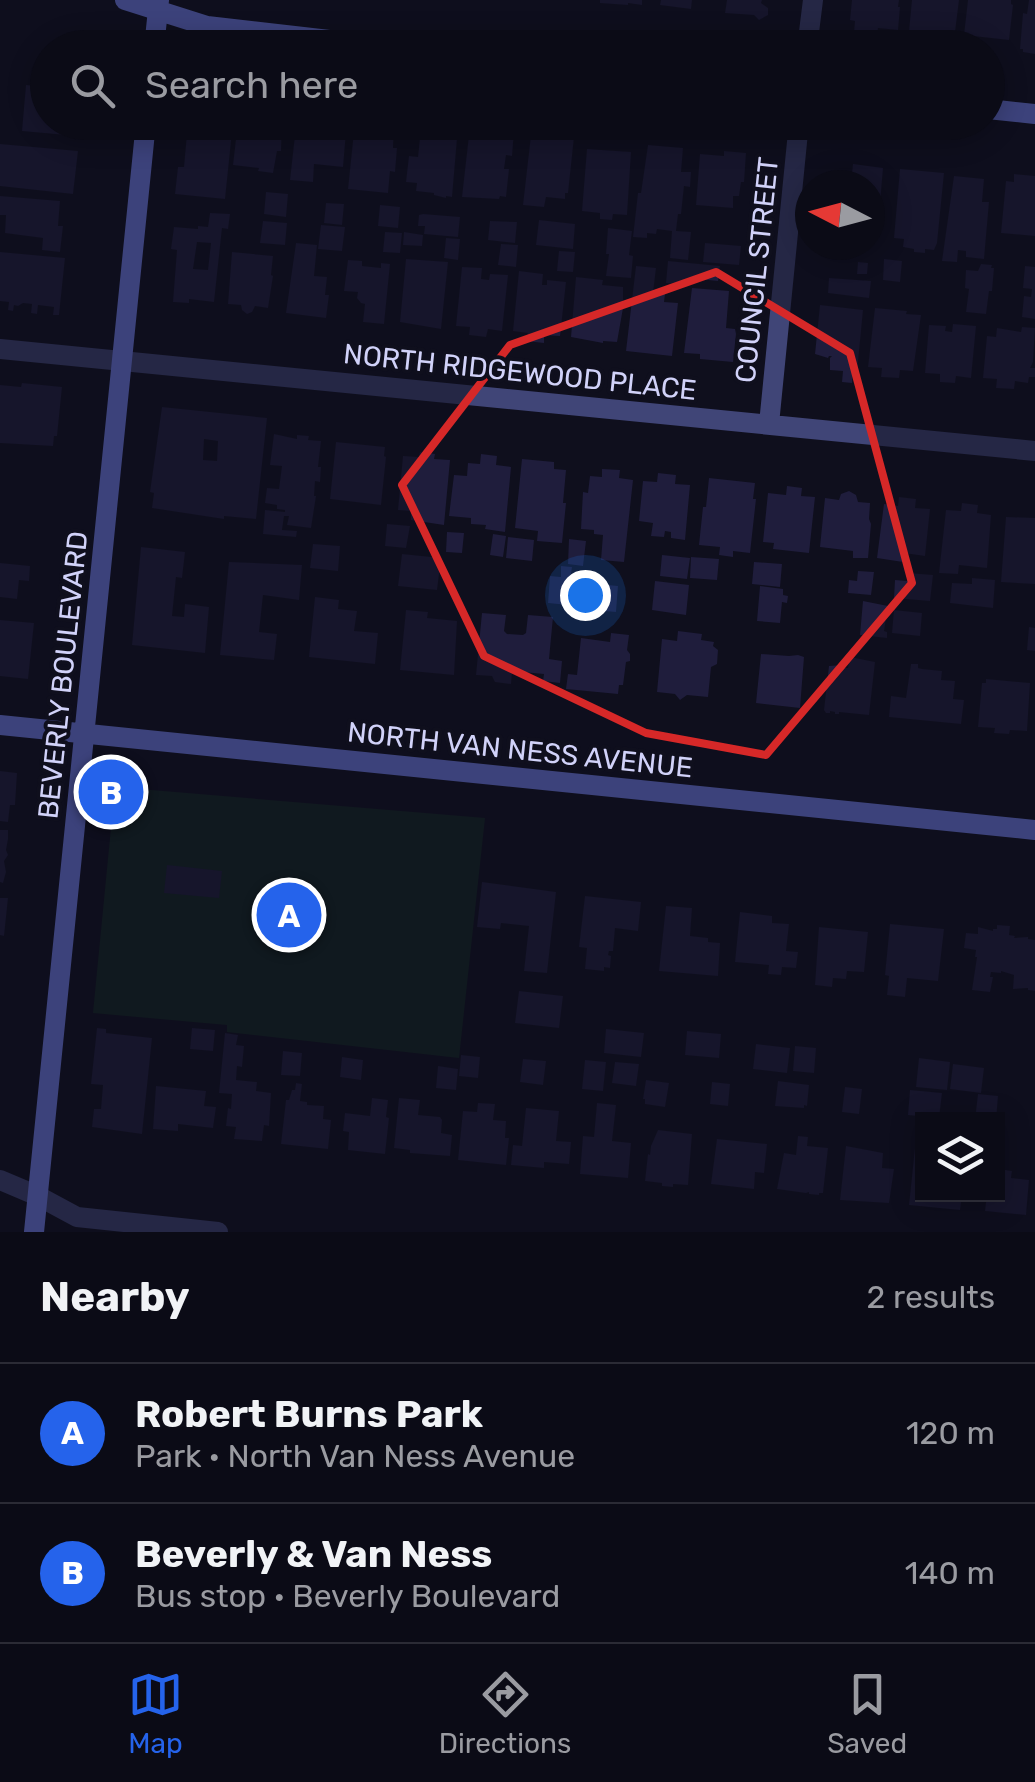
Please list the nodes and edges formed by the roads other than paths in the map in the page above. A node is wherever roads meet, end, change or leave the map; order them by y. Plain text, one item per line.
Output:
1 (125, 0) edge
2 (813, 0) edge
3 (158, 5) edge
4 (156, 30) edge
5 (242, 30) edge
6 (810, 30) edge
7 (1005, 111) edge
8 (1035, 114) edge
9 (144, 140) edge
10 (797, 140) edge
11 (0, 348) edge
12 (122, 361) junction
13 (769, 424) junction
14 (1035, 451) edge
15 (0, 725) edge
16 (86, 734) junction
17 (1035, 830) edge
18 (0, 1180) edge
19 (38, 1196) junction
20 (34, 1232) edge
21 (218, 1232) edge

1 - 3 main road
2 - 6 street
3 - 4 main road
3 - 5 main road
7 - 8 main road
9 - 12 main road, BEVERLY BOULEVARD
10 - 13 street, COUNCIL STREET
11 - 12 street, NORTH RIDGEWOOD PLACE
12 - 13 street, NORTH RIDGEWOOD PLACE
12 - 16 main road, BEVERLY BOULEVARD
13 - 14 street, NORTH RIDGEWOOD PLACE
15 - 16 main road, NORTH VAN NESS AVENUE
16 - 17 main road, NORTH VAN NESS AVENUE
16 - 19 main road, BEVERLY BOULEVARD
18 - 19 street
19 - 20 main road, BEVERLY BOULEVARD
19 - 21 street

